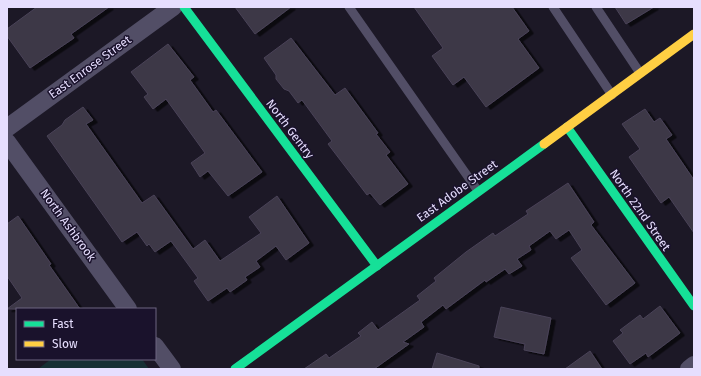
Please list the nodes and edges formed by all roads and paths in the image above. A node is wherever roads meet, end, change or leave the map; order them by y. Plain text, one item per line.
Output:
1 (173, 7) edge
2 (184, 7) edge
3 (348, 7) edge
4 (553, 7) edge
5 (596, 7) edge
6 (694, 34) edge
7 (640, 73) junction
8 (612, 95) junction
9 (567, 127) junction
10 (7, 128) edge
11 (7, 142) edge
12 (478, 191) junction
13 (377, 266) junction
14 (694, 306) edge
15 (127, 308) edge
16 (156, 347) edge
17 (694, 365) edge
18 (172, 369) edge
19 (235, 369) edge
20 (689, 369) edge

1 - 10 street, East Enrose Street
2 - 13 street, North Gentry
3 - 12 lane
4 - 8 lane
5 - 7 lane
6 - 7 street, East Adobe Street
7 - 8 street, East Adobe Street
8 - 9 street, East Adobe Street
9 - 12 street, East Adobe Street
9 - 14 street, North 22nd Street
11 - 15 street, North Ashbrook
12 - 13 street, East Adobe Street
13 - 19 street, East Adobe Street
16 - 18 street
17 - 20 street

